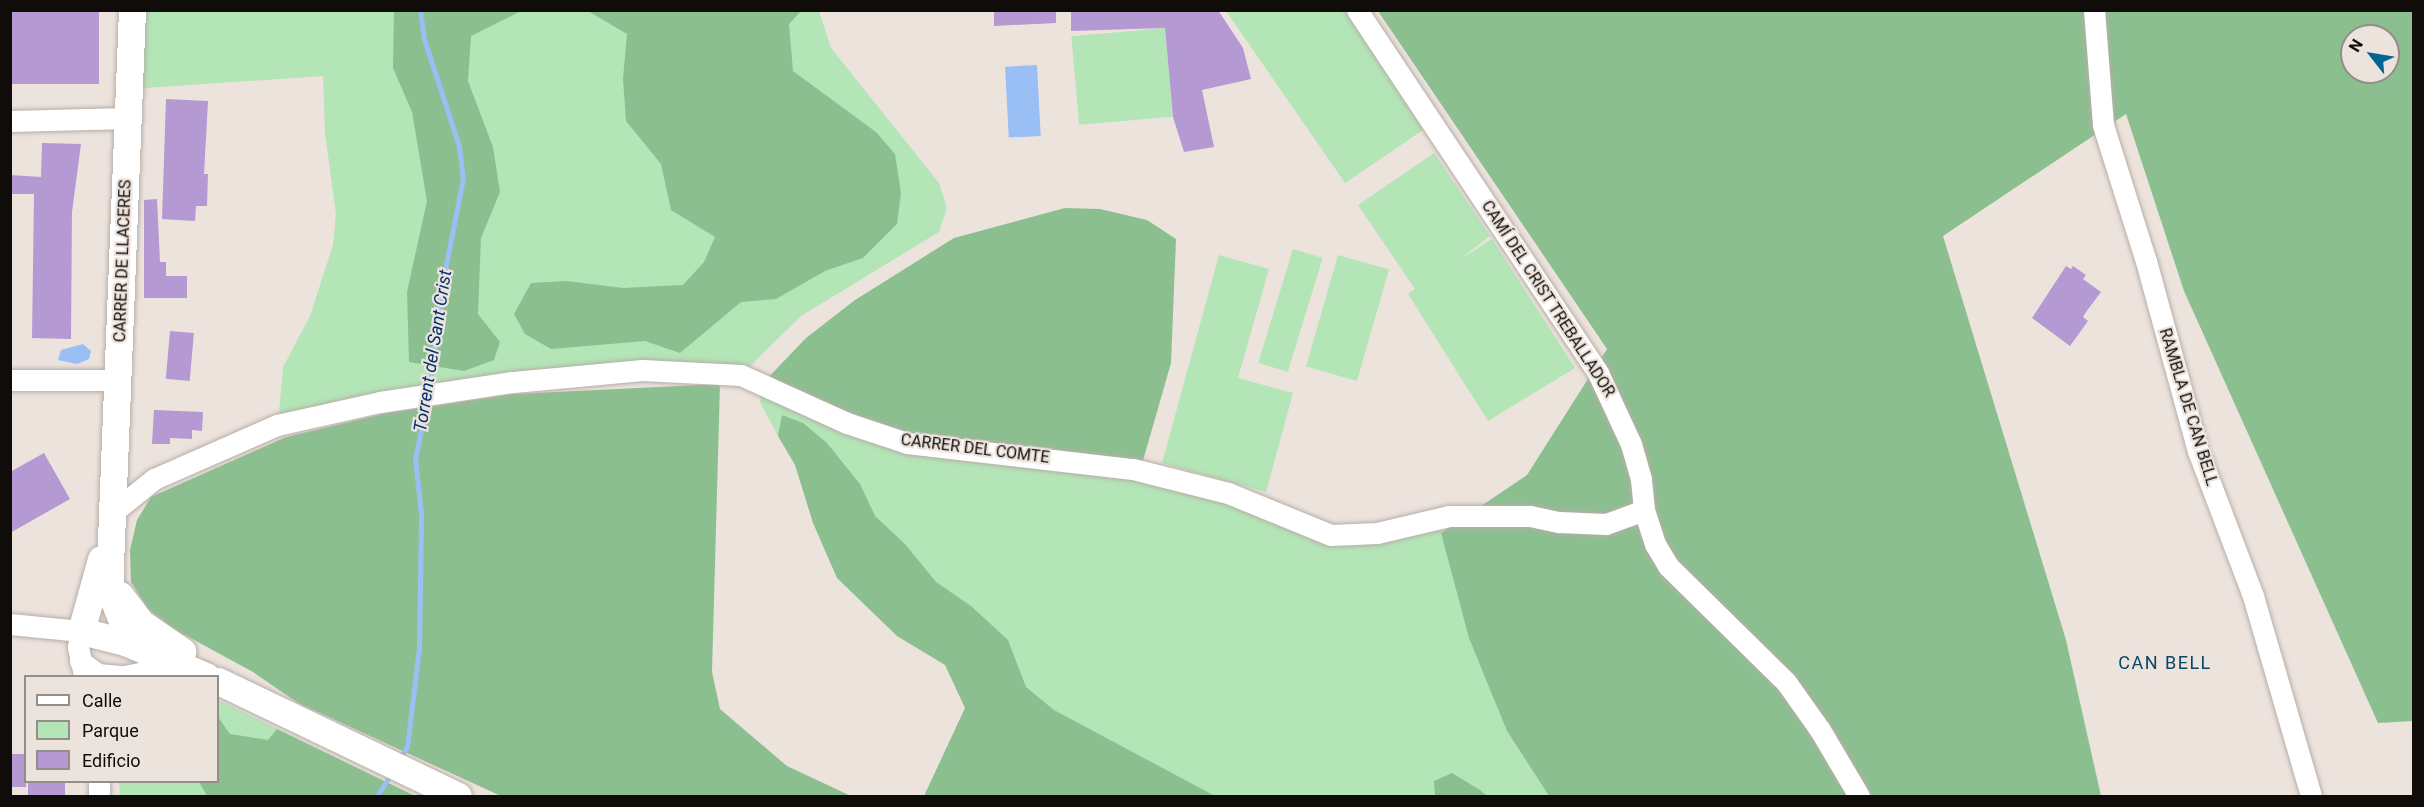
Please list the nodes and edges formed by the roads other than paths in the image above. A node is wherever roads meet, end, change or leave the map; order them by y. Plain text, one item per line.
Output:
1 (132, 10) edge
2 (1357, 10) edge
3 (2094, 10) edge
4 (128, 118) junction
5 (10, 122) edge
6 (10, 380) edge
7 (119, 380) junction
8 (1644, 510) junction
9 (113, 512) junction
10 (110, 577) junction
11 (10, 624) edge
12 (81, 631) junction
13 (125, 642) junction
14 (180, 665) junction
15 (82, 669) edge
16 (108, 675) edge
17 (113, 675) edge
18 (127, 675) edge
19 (204, 675) edge
20 (219, 681) edge
21 (259, 700) junction
22 (451, 794) edge
23 (1859, 796) edge
24 (2311, 796) edge

1 - 4 main road, CARRER DE LLACERES
2 - 8 street, CAMÍ DEL CRIST TREBALLADOR
3 - 24 street, RAMBLA DE CAN BELL
4 - 5 street
4 - 7 main road, CARRER DE LLACERES
6 - 7 street
7 - 9 main road, CARRER DE LLACERES
8 - 9 street, CARRER DEL COMTE
8 - 23 street, CAMÍ DEL CRIST TREBALLADOR
9 - 10 main road
9 - 12 main road
10 - 13 main road
10 - 21 main road
11 - 12 street
12 - 13 main road
12 - 15 street
13 - 14 main road
13 - 17 street
14 - 18 street
14 - 19 main road
15 - 16 street
20 - 21 main road
21 - 22 main road

